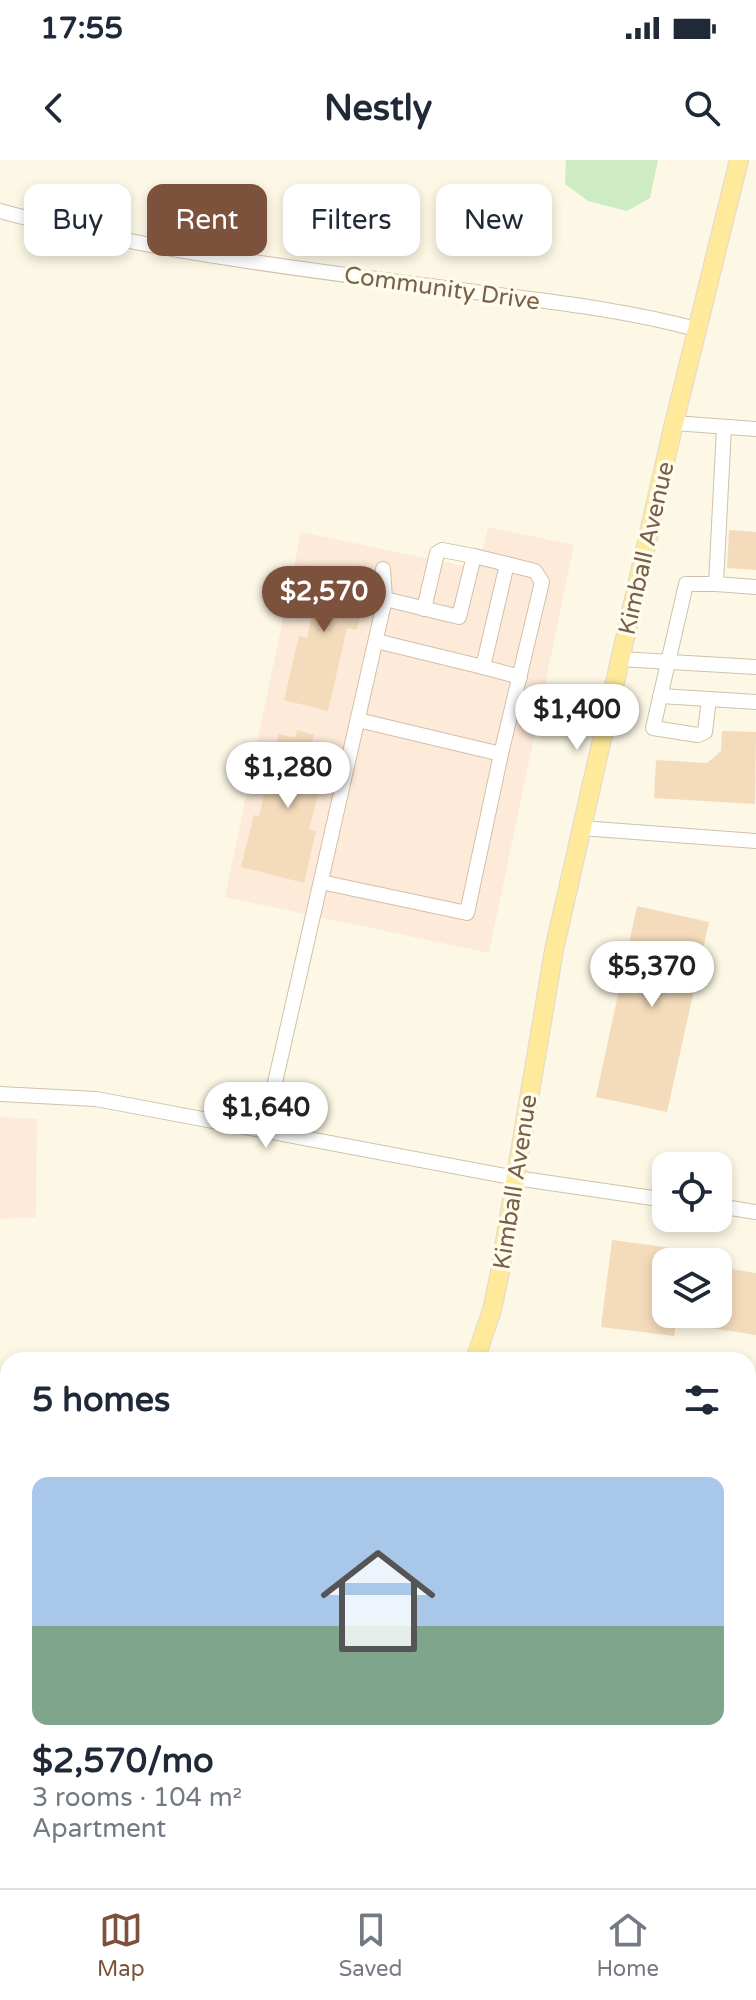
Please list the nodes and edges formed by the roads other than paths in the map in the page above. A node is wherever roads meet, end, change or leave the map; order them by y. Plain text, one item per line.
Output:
1 (739, 160) edge
2 (0, 211) edge
3 (696, 329) junction
4 (674, 423) junction
5 (724, 427) junction
6 (756, 429) edge
7 (474, 556) junction
8 (507, 564) junction
9 (383, 569) dead end
10 (716, 584) junction
11 (756, 587) edge
12 (385, 599) junction
13 (424, 609) junction
14 (376, 641) junction
15 (620, 659) junction
16 (666, 662) junction
17 (483, 667) junction
18 (756, 667) edge
19 (520, 677) junction
20 (660, 696) junction
21 (709, 699) junction
22 (756, 702) edge
23 (358, 720) junction
24 (501, 754) junction
25 (581, 828) junction
26 (756, 841) edge
27 (321, 882) junction
28 (0, 1094) edge
29 (264, 1131) junction
30 (516, 1178) junction
31 (652, 1198) edge
32 (732, 1208) edge
33 (756, 1212) edge
34 (478, 1352) edge

1 - 3 main road, Kimball Avenue
2 - 3 street, Community Drive
3 - 4 main road, Kimball Avenue
4 - 5 street
4 - 15 main road, Kimball Avenue
5 - 6 street
5 - 10 street
7 - 8 street
7 - 13 street
7 - 13 street
8 - 17 street
8 - 19 street
9 - 12 street
10 - 11 street
10 - 16 street
12 - 13 street
12 - 14 street
14 - 17 street
14 - 23 street
15 - 16 street
15 - 25 main road, Kimball Avenue
16 - 18 street
16 - 20 street
17 - 19 street
19 - 24 street
20 - 21 street
20 - 21 street
21 - 22 street
23 - 24 street
23 - 27 street
24 - 27 street
25 - 26 street
25 - 30 main road, Kimball Avenue
27 - 29 street
28 - 29 street
29 - 30 street
30 - 31 street
30 - 34 main road, Kimball Avenue
32 - 33 street

